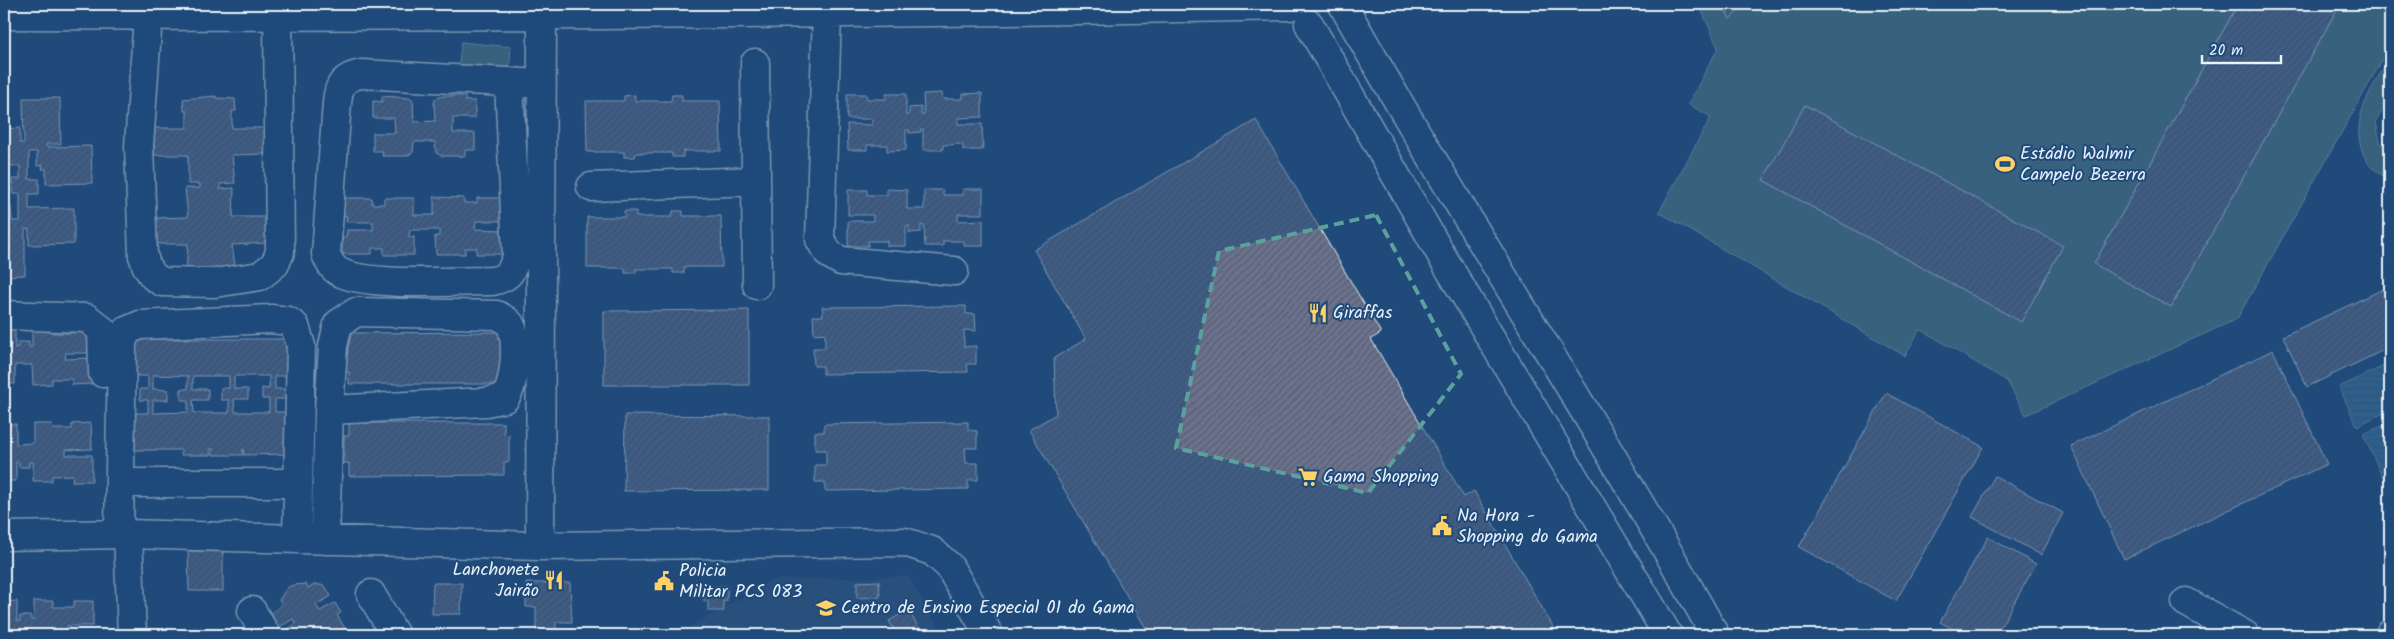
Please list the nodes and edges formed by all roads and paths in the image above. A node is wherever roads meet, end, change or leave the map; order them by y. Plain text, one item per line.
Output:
1 (1343, 4) edge
2 (382, 10) edge
3 (1296, 11) edge
4 (827, 12) junction
5 (4, 15) edge
6 (148, 16) junction
7 (278, 16) junction
8 (542, 16) junction
9 (755, 63) dead end
10 (509, 82) junction
11 (541, 84) junction
12 (756, 182) junction
13 (591, 187) dead end
14 (954, 271) dead end
15 (756, 285) dead end
16 (4, 315) edge
17 (329, 410) junction
18 (120, 483) junction
19 (298, 483) junction
20 (116, 534) junction
21 (4, 536) edge
22 (297, 539) junction
23 (325, 540) junction
24 (540, 546) junction
25 (371, 594) dead end
26 (2186, 602) dead end
27 (252, 611) dead end
28 (132, 635) edge
29 (266, 635) edge
30 (395, 635) edge
31 (989, 635) edge
32 (1668, 635) edge
33 (1716, 635) edge
34 (2244, 635) edge

1 - 3 street
1 - 33 street
2 - 7 street
2 - 8 street
3 - 4 street
3 - 32 street
4 - 8 street
4 - 14 street
5 - 6 street
6 - 7 street
6 - 7 street
8 - 11 street
9 - 12 street
10 - 10 street
10 - 11 street
11 - 24 street
12 - 13 street
12 - 15 street
16 - 20 street
17 - 17 street
17 - 23 street
18 - 19 street
18 - 19 street
18 - 20 street
19 - 22 street
20 - 21 street
20 - 22 street
20 - 28 street
22 - 23 street
23 - 24 street
24 - 31 street
25 - 30 street
26 - 34 street
27 - 29 street

